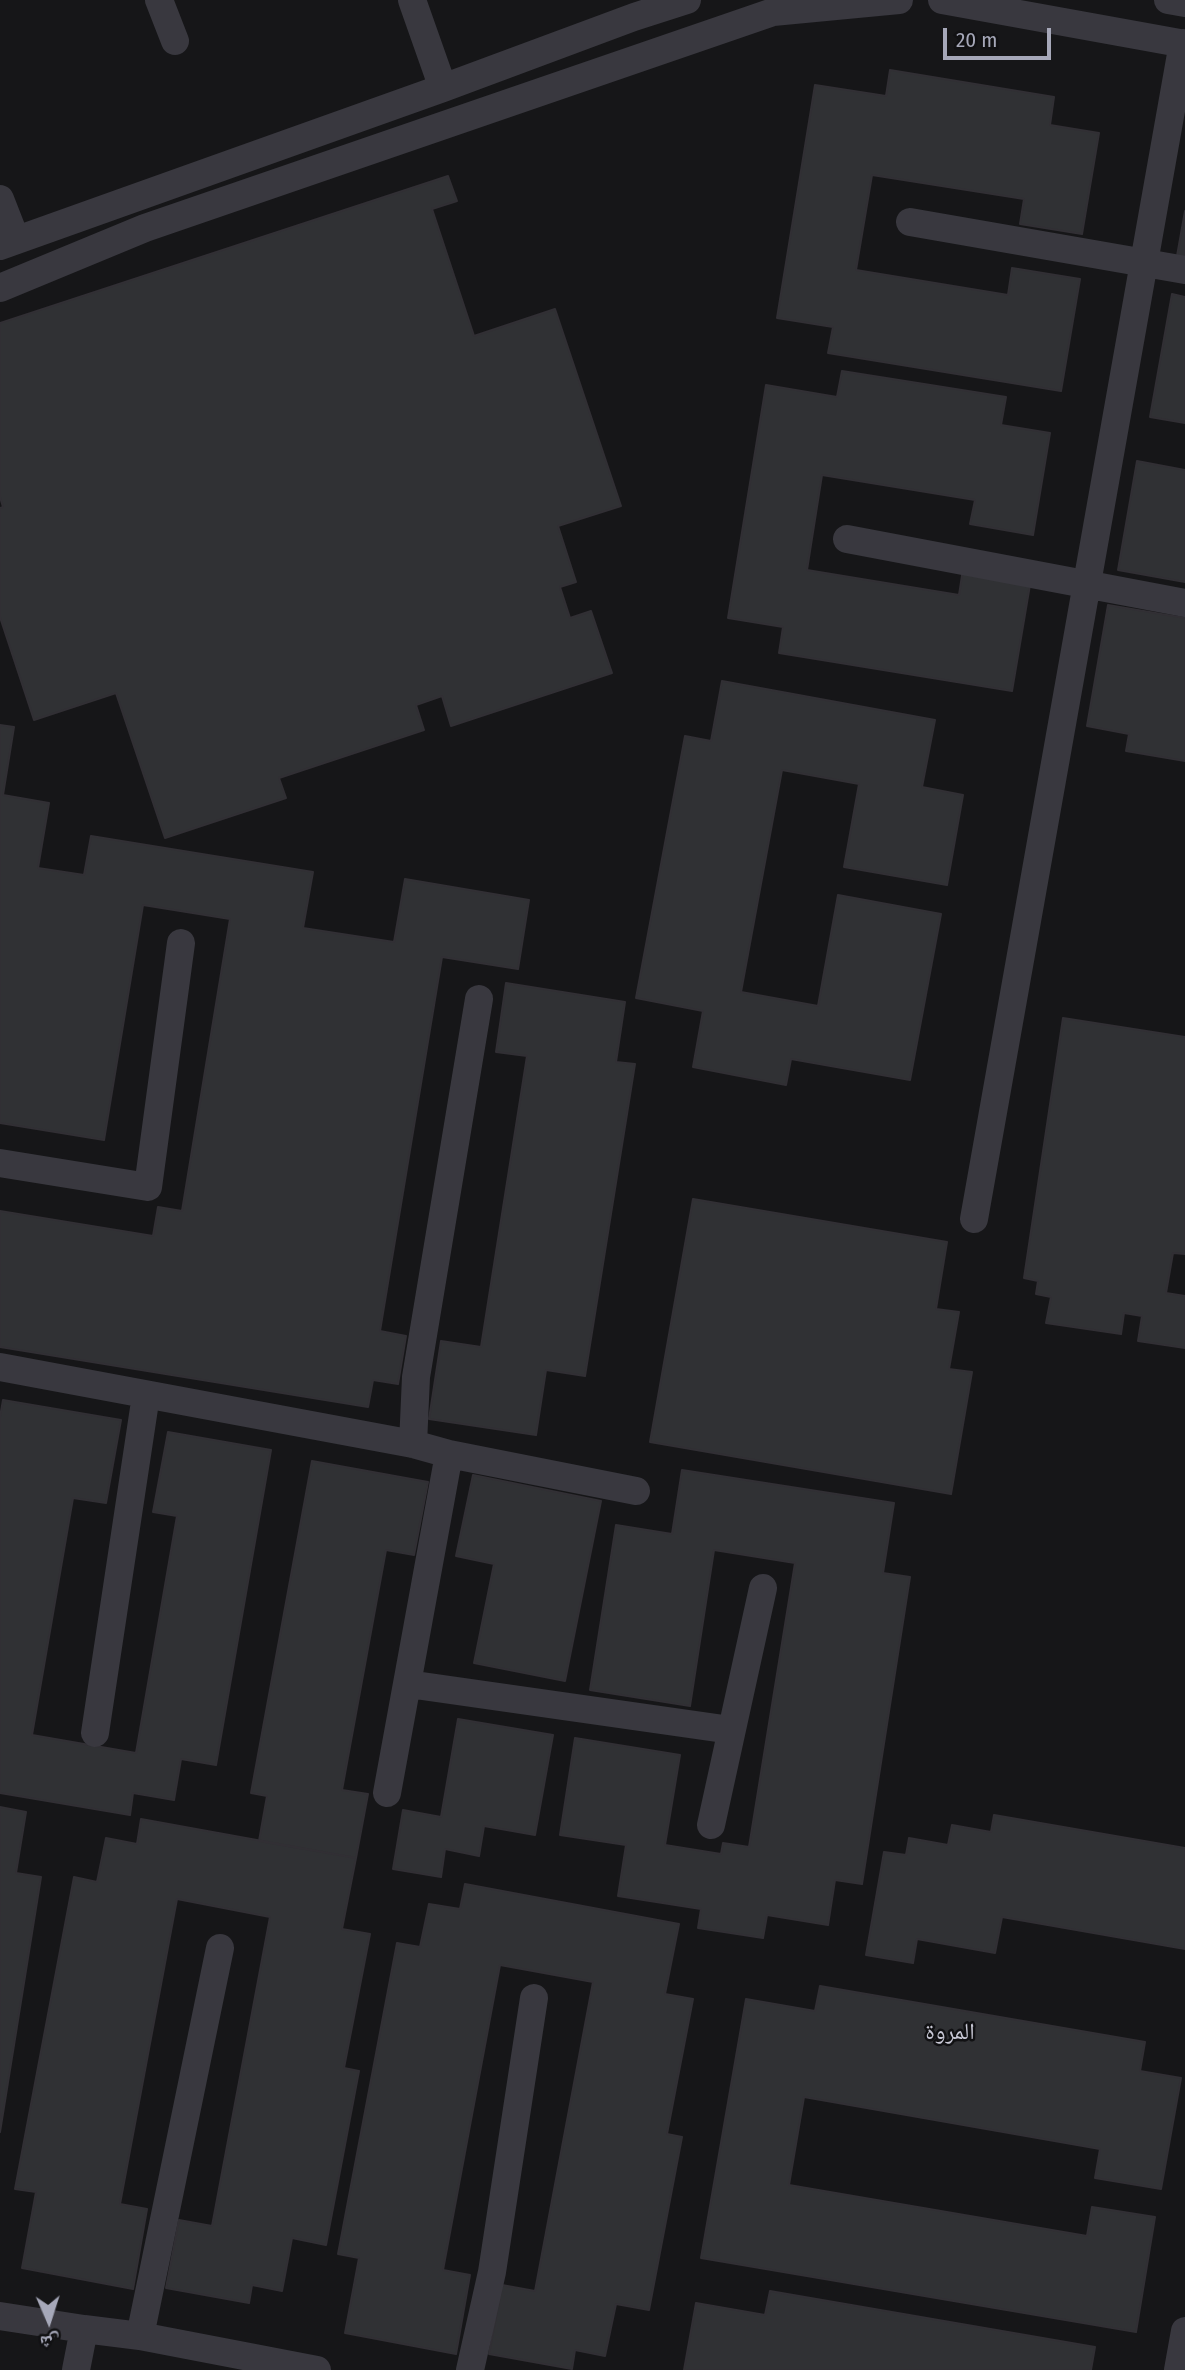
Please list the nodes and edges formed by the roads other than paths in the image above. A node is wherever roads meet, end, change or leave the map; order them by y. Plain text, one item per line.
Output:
1 (159, 0) edge
2 (412, 0) edge
3 (687, 0) edge
4 (899, 0) edge
5 (942, 0) edge
6 (1168, 0) edge
7 (1185, 3) edge
8 (174, 41) dead end
9 (1184, 43) edge
10 (443, 88) junction
11 (0, 199) edge
12 (909, 222) dead end
13 (8, 243) edge
14 (1144, 262) junction
15 (1185, 270) edge
16 (0, 288) edge
17 (847, 539) dead end
18 (1087, 584) junction
19 (1185, 603) edge
20 (181, 943) dead end
21 (479, 999) dead end
22 (0, 1163) edge
23 (974, 1219) dead end
24 (0, 1367) edge
25 (146, 1395) junction
26 (413, 1444) junction
27 (449, 1454) junction
28 (636, 1490) dead end
29 (763, 1588) dead end
30 (408, 1684) junction
31 (731, 1730) junction
32 (95, 1733) dead end
33 (387, 1793) dead end
34 (711, 1825) dead end
35 (219, 1948) dead end
36 (534, 1998) dead end
37 (0, 2316) edge
38 (84, 2329) junction
39 (1185, 2331) edge
40 (140, 2336) junction
41 (76, 2370) edge
42 (317, 2370) edge
43 (470, 2370) edge
44 (1178, 2370) edge

1 - 8 street
2 - 10 street
3 - 10 street
4 - 16 street
5 - 9 street
6 - 7 street
9 - 14 street
10 - 13 street
11 - 13 street
12 - 14 street
14 - 15 street
14 - 18 street
17 - 18 street
18 - 19 street
18 - 23 street
20 - 22 street
21 - 26 street
24 - 25 street
25 - 26 street
25 - 32 street
26 - 27 street
27 - 28 street
27 - 30 street
29 - 31 street
30 - 31 street
30 - 33 street
31 - 34 street
35 - 40 street
36 - 43 street
37 - 38 street
38 - 40 street
38 - 41 street
39 - 44 street
40 - 42 street

